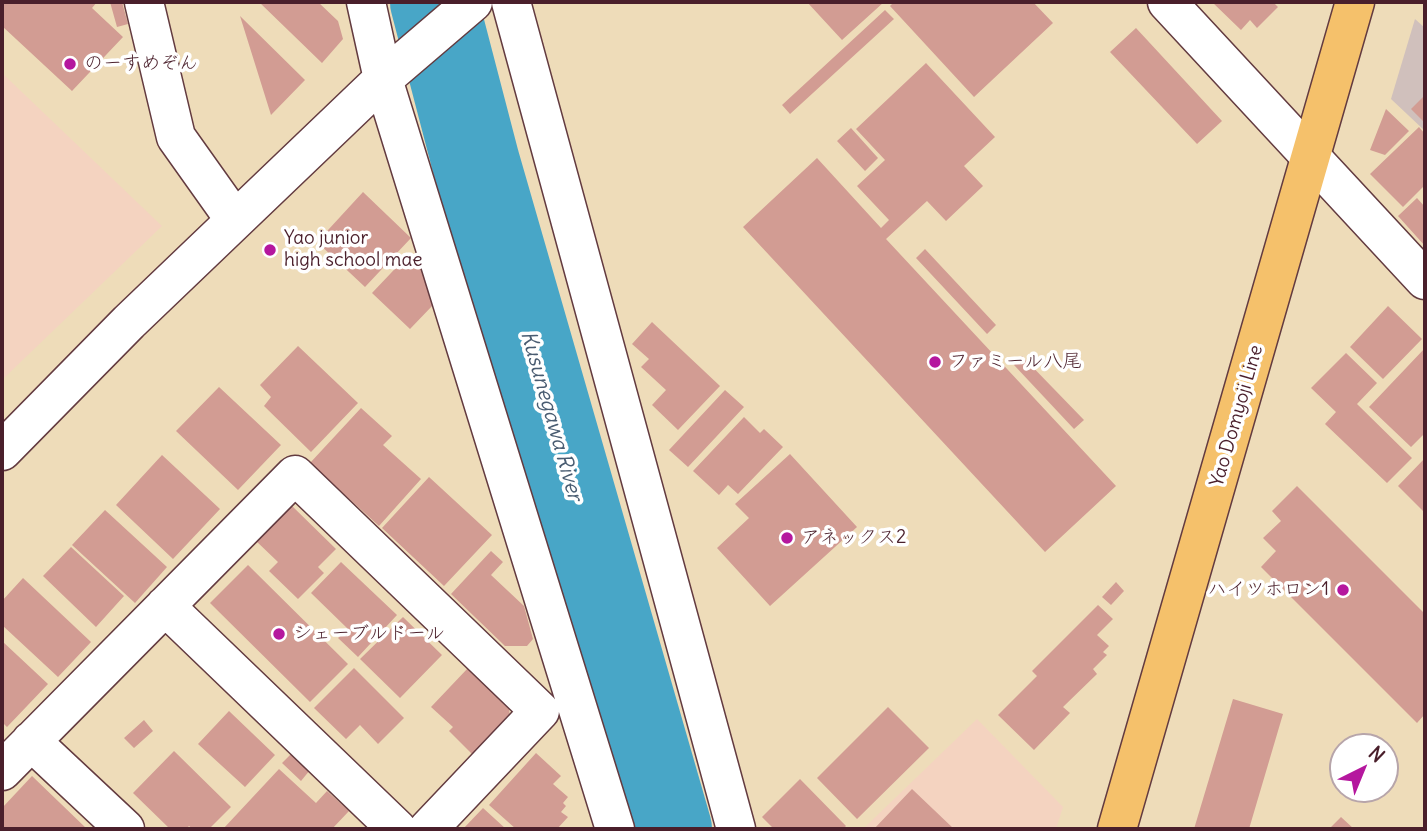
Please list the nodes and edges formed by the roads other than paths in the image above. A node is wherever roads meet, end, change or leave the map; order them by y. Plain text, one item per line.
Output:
1 (144, 2) edge
2 (366, 2) edge
3 (473, 2) edge
4 (511, 2) edge
5 (1167, 2) edge
6 (1355, 2) edge
7 (391, 73) junction
8 (1312, 156) junction
9 (235, 220) junction
10 (1425, 279) edge
11 (2, 452) edge
12 (165, 606) junction
13 (31, 741) junction
14 (2, 771) edge
15 (125, 829) edge
16 (397, 829) edge
17 (428, 829) edge
18 (615, 829) edge
19 (736, 829) edge
20 (1117, 829) edge

1 - 9 street
2 - 7 street
3 - 7 street
4 - 19 street
5 - 8 street
6 - 8 main road, Yao Domyoji Line
7 - 9 street
7 - 18 street
8 - 10 street
8 - 20 main road, Yao Domyoji Line
9 - 11 street
12 - 13 street
12 - 16 street
12 - 17 street
13 - 14 street
13 - 15 street

